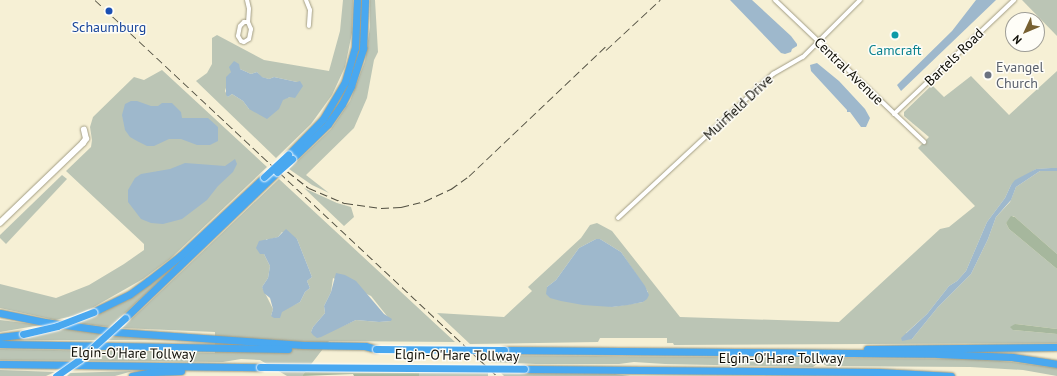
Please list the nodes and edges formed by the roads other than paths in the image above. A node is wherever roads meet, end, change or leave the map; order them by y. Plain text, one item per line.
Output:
1 (246, 0) edge
2 (306, 0) edge
3 (357, 0) edge
4 (365, 0) edge
5 (775, 0) edge
6 (860, 0) edge
7 (1014, 0) edge
8 (248, 22) junction
9 (309, 26) dead end
10 (819, 42) junction
11 (894, 114) junction
12 (84, 130) dead end
13 (924, 142) dead end
14 (290, 157) junction
15 (266, 179) junction
16 (618, 218) dead end
17 (0, 223) edge
18 (0, 313) edge
19 (0, 337) edge
20 (215, 343) junction
21 (0, 344) edge
22 (1057, 347) edge
23 (776, 352) junction
24 (0, 364) edge
25 (1057, 364) edge
26 (242, 367) junction
27 (56, 376) edge
28 (132, 376) edge
29 (951, 376) edge

1 - 8 street
2 - 9 street
3 - 14 highway
4 - 14 highway
5 - 10 street, Central Avenue
6 - 10 street, Muirfield Drive
7 - 11 street, Bartels Road
8 - 8 street
10 - 11 street, Central Avenue
10 - 16 street, Muirfield Drive
11 - 13 street, Central Avenue
12 - 17 street
14 - 15 highway, bridge
15 - 19 highway, bridge
15 - 27 highway, bridge
18 - 20 highway
20 - 21 highway, Elgin-O'Hare Tollway
20 - 23 highway, Elgin-O'Hare Tollway, bridge
22 - 23 highway
23 - 25 highway
24 - 26 highway, Elgin-O'Hare Tollway
26 - 28 highway
26 - 29 highway, Elgin-O'Hare Tollway, bridge

